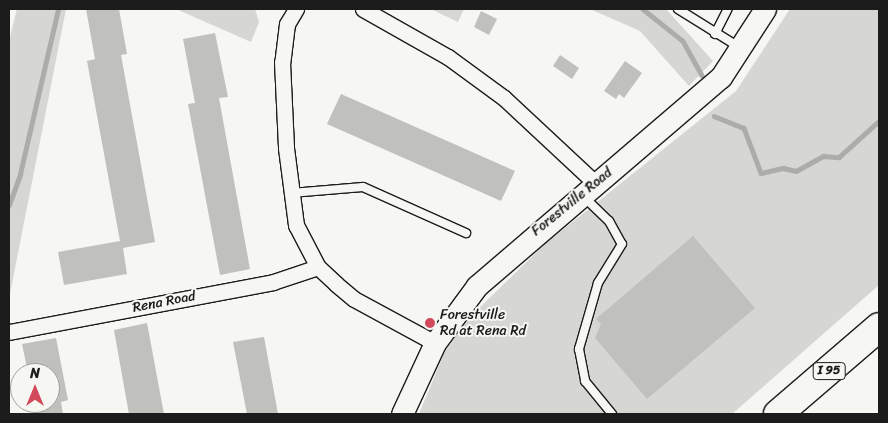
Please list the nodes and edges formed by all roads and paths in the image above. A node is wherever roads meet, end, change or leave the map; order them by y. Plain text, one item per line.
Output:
1 (296, 9) edge
2 (363, 9) edge
3 (678, 9) edge
4 (728, 9) edge
5 (765, 9) edge
6 (715, 34) junction
7 (742, 50) junction
8 (588, 188) junction
9 (292, 194) junction
10 (466, 233) dead end
11 (318, 267) junction
12 (879, 327) edge
13 (9, 332) edge
14 (435, 343) junction
15 (402, 414) edge
16 (612, 414) edge
17 (778, 414) edge

1 - 9 street
2 - 8 street
3 - 6 lane
4 - 6 lane
5 - 7 main road, Forestville Road
6 - 7 lane
7 - 8 main road, Forestville Road
8 - 14 main road, Forestville Road
8 - 16 lane
9 - 10 lane
9 - 11 street
11 - 13 street, Rena Road
11 - 14 street
12 - 17 highway, I 95
14 - 15 main road, Forestville Road

